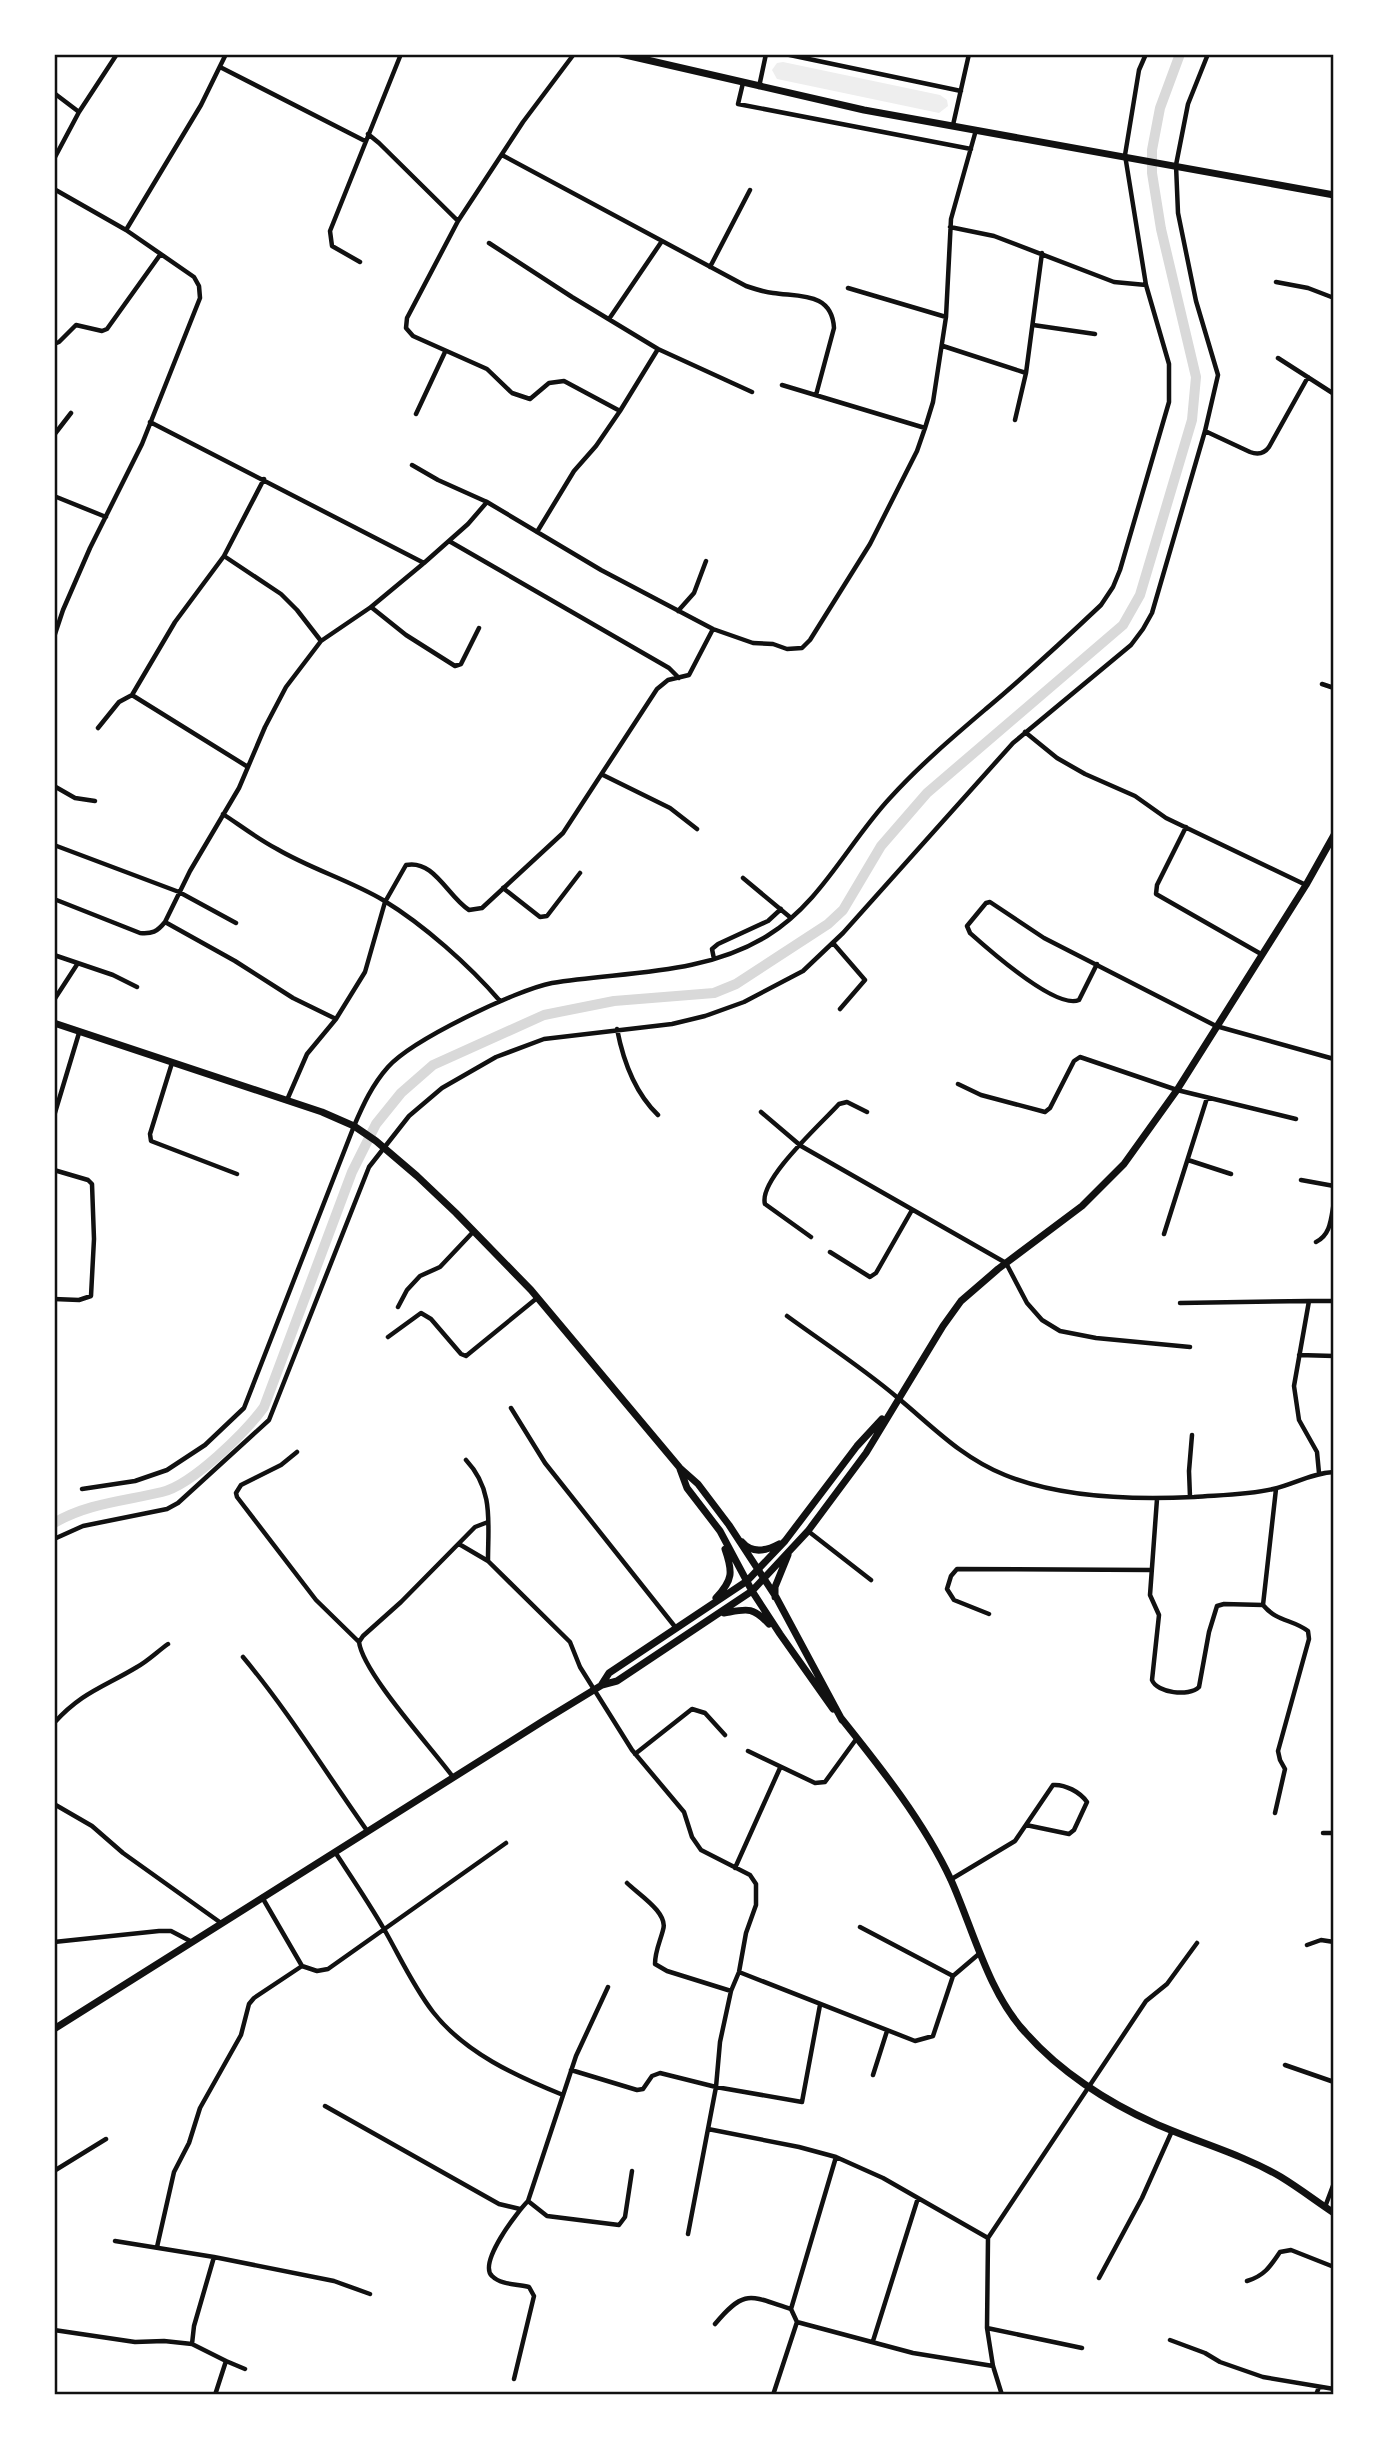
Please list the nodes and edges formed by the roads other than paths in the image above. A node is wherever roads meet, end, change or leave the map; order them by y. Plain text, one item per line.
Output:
1 (117, 54) edge
2 (226, 54) edge
3 (401, 54) edge
4 (574, 54) edge
5 (621, 54) edge
6 (662, 54) edge
7 (766, 54) edge
8 (785, 54) edge
9 (969, 54) edge
10 (1146, 54) edge
11 (1208, 54) edge
12 (660, 64) junction
13 (220, 67) junction
14 (743, 83) junction
15 (759, 87) junction
16 (961, 91) junction
17 (54, 93) edge
18 (79, 112) junction
19 (953, 125) junction
20 (976, 129) junction
21 (368, 134) junction
22 (365, 141) junction
23 (971, 149) junction
24 (502, 155) junction
25 (1125, 155) junction
26 (54, 159) edge
27 (1176, 165) junction
28 (54, 190) edge
29 (750, 190) dead end
30 (1334, 195) edge
31 (458, 221) junction
32 (950, 227) junction
33 (126, 230) junction
34 (662, 241) junction
35 (489, 243) dead end
36 (1042, 253) junction
37 (160, 255) junction
38 (360, 262) dead end
39 (710, 267) junction
40 (1276, 282) dead end
41 (1146, 285) junction
42 (848, 288) dead end
43 (1334, 298) edge
44 (946, 317) junction
45 (609, 319) junction
46 (1033, 326) junction
47 (1095, 334) dead end
48 (54, 344) edge
49 (943, 345) junction
50 (657, 349) junction
51 (445, 352) junction
52 (1278, 358) dead end
53 (1026, 373) junction
54 (1308, 377) junction
55 (782, 385) dead end
56 (752, 392) dead end
57 (1334, 394) edge
58 (816, 395) junction
59 (620, 411) junction
60 (71, 413) dead end
61 (416, 414) dead end
62 (1016, 420) dead end
63 (149, 422) junction
64 (925, 428) junction
65 (1205, 431) junction
66 (54, 435) edge
67 (412, 465) dead end
68 (264, 480) junction
69 (54, 496) edge
70 (487, 502) junction
71 (106, 517) junction
72 (537, 532) junction
73 (449, 541) junction
74 (224, 556) junction
75 (706, 561) dead end
76 (424, 563) junction
77 (371, 607) junction
78 (678, 611) junction
79 (479, 628) dead end
80 (713, 629) junction
81 (54, 637) edge
82 (321, 641) junction
83 (679, 679) junction
84 (1322, 684) dead end
85 (1334, 688) edge
86 (132, 695) junction
87 (98, 728) dead end
88 (1025, 732) junction
89 (248, 767) junction
90 (603, 775) junction
91 (54, 786) edge
92 (95, 801) dead end
93 (223, 814) junction
94 (1186, 827) junction
95 (697, 829) dead end
96 (1334, 835) edge
97 (54, 845) edge
98 (580, 873) dead end
99 (743, 878) dead end
100 (1306, 885) junction
101 (503, 888) junction
102 (178, 892) junction
103 (54, 900) edge
104 (385, 902) junction
105 (781, 909) junction
106 (791, 918) junction
107 (165, 922) junction
108 (236, 923) dead end
109 (832, 943) junction
110 (1261, 954) junction
111 (54, 955) edge
112 (714, 959) junction
113 (78, 962) junction
114 (1097, 964) junction
115 (137, 987) dead end
116 (54, 1000) edge
117 (500, 1001) junction
118 (840, 1009) dead end
119 (336, 1019) junction
120 (54, 1023) edge
121 (1216, 1026) junction
122 (617, 1029) junction
123 (79, 1033) junction
124 (1334, 1059) edge
125 (172, 1062) junction
126 (958, 1084) dead end
127 (1177, 1090) junction
128 (1207, 1098) junction
129 (287, 1100) junction
130 (761, 1112) dead end
131 (867, 1112) dead end
132 (658, 1115) dead end
133 (54, 1116) edge
134 (1296, 1119) dead end
135 (357, 1128) junction
136 (801, 1146) junction
137 (384, 1147) junction
138 (1188, 1160) junction
139 (54, 1170) edge
140 (237, 1174) dead end
141 (1231, 1174) dead end
142 (1301, 1180) dead end
143 (1334, 1186) edge
144 (1334, 1202) edge
145 (912, 1210) junction
146 (473, 1232) junction
147 (1164, 1234) dead end
148 (811, 1237) dead end
149 (1316, 1242) dead end
150 (830, 1252) dead end
151 (1006, 1263) junction
152 (537, 1298) junction
153 (54, 1299) edge
154 (1309, 1301) junction
155 (1334, 1301) edge
156 (1180, 1303) dead end
157 (398, 1307) dead end
158 (787, 1316) dead end
159 (388, 1337) dead end
160 (1191, 1347) dead end
161 (1299, 1355) junction
162 (1334, 1356) edge
163 (898, 1398) junction
164 (511, 1408) dead end
165 (891, 1409) junction
166 (1192, 1435) dead end
167 (297, 1452) dead end
168 (466, 1460) dead end
169 (680, 1468) junction
170 (1334, 1472) edge
171 (1320, 1473) junction
172 (82, 1489) dead end
173 (1276, 1489) junction
174 (1190, 1497) junction
175 (1157, 1499) junction
176 (488, 1522) junction
177 (729, 1525) junction
178 (720, 1531) junction
179 (808, 1531) junction
180 (54, 1539) edge
181 (785, 1541) junction
182 (459, 1544) junction
183 (793, 1545) junction
184 (488, 1561) junction
185 (1151, 1570) junction
186 (757, 1571) junction
187 (762, 1579) junction
188 (871, 1580) dead end
189 (747, 1581) junction
190 (752, 1591) junction
191 (776, 1597) junction
192 (1263, 1605) junction
193 (709, 1607) junction
194 (720, 1614) junction
195 (989, 1614) dead end
196 (676, 1628) junction
197 (780, 1634) junction
198 (359, 1642) junction
199 (168, 1644) dead end
200 (243, 1657) dead end
201 (602, 1685) junction
202 (594, 1690) junction
203 (842, 1720) junction
204 (54, 1723) edge
205 (725, 1735) dead end
206 (857, 1738) junction
207 (748, 1751) dead end
208 (635, 1755) junction
209 (780, 1768) junction
210 (453, 1778) junction
211 (54, 1804) edge
212 (1275, 1813) dead end
213 (1026, 1825) junction
214 (369, 1832) junction
215 (1323, 1833) dead end
216 (1334, 1833) edge
217 (506, 1843) dead end
218 (335, 1852) junction
219 (735, 1868) junction
220 (950, 1880) junction
221 (626, 1883) dead end
222 (262, 1897) junction
223 (221, 1923) junction
224 (860, 1927) dead end
225 (385, 1930) junction
226 (54, 1942) edge
227 (192, 1942) junction
228 (1334, 1942) edge
229 (1197, 1943) dead end
230 (1307, 1945) dead end
231 (980, 1953) junction
232 (302, 1966) junction
233 (739, 1972) junction
234 (953, 1976) junction
235 (608, 1987) dead end
236 (731, 1990) junction
237 (820, 2005) junction
238 (54, 2029) edge
239 (887, 2031) junction
240 (1285, 2065) dead end
241 (571, 2070) junction
242 (873, 2075) dead end
243 (1334, 2082) edge
244 (1089, 2086) junction
245 (716, 2087) junction
246 (563, 2095) junction
247 (325, 2106) dead end
248 (708, 2129) junction
249 (1172, 2130) junction
250 (106, 2139) dead end
251 (836, 2157) junction
252 (54, 2171) edge
253 (632, 2171) dead end
254 (1334, 2183) edge
255 (918, 2198) junction
256 (528, 2201) junction
257 (1325, 2207) junction
258 (520, 2209) junction
259 (1334, 2213) edge
260 (688, 2234) dead end
261 (988, 2238) junction
262 (115, 2241) dead end
263 (157, 2247) junction
264 (214, 2257) junction
265 (1334, 2267) edge
266 (1099, 2278) dead end
267 (1247, 2281) dead end
268 (370, 2294) dead end
269 (791, 2309) junction
270 (797, 2322) junction
271 (715, 2324) dead end
272 (987, 2328) junction
273 (54, 2330) edge
274 (1170, 2340) dead end
275 (873, 2341) junction
276 (192, 2344) junction
277 (1082, 2348) dead end
278 (226, 2361) junction
279 (993, 2366) junction
280 (245, 2369) dead end
281 (514, 2379) dead end
282 (1320, 2387) junction
283 (1334, 2389) edge
284 (215, 2395) edge
285 (773, 2395) edge
286 (1002, 2395) edge
287 (1316, 2395) edge

1 - 18 street
2 - 13 street
3 - 21 street
4 - 24 street
5 - 12 main road
6 - 12 street
7 - 15 street
8 - 16 street
9 - 16 street
10 - 25 street
11 - 27 street
12 - 14 main road
13 - 22 street
13 - 33 street
14 - 15 main road
14 - 23 street
15 - 19 main road
16 - 19 street
17 - 18 street
18 - 26 street
19 - 20 main road
20 - 23 street
20 - 25 main road
21 - 22 street
21 - 31 street
22 - 38 street
23 - 32 street
24 - 31 street
24 - 34 street
25 - 27 main road
25 - 41 street
27 - 30 main road
27 - 65 street
28 - 33 street
29 - 39 street
31 - 51 street
32 - 36 street
32 - 44 street
33 - 37 street
34 - 39 street
34 - 45 street
35 - 45 street
36 - 41 street
36 - 46 street
37 - 48 street
37 - 63 street
39 - 58 street
40 - 43 street
41 - 106 street
42 - 44 street
44 - 49 street
45 - 50 street
46 - 47 street
46 - 53 street
49 - 53 street
49 - 64 street
50 - 56 street
50 - 59 street
51 - 59 street
51 - 61 street
52 - 54 street
53 - 62 street
54 - 57 street
54 - 65 street
55 - 58 street
58 - 64 street
59 - 72 street
60 - 66 street
63 - 68 street
63 - 71 street
64 - 80 street
65 - 88 street
67 - 70 street
68 - 74 street
68 - 76 street
69 - 71 street
70 - 72 street
70 - 73 street
71 - 81 street
72 - 78 street
73 - 76 street
73 - 83 street
74 - 82 street
74 - 86 street
75 - 78 street
76 - 77 street
77 - 79 street
77 - 82 street
78 - 80 street
80 - 83 street
82 - 89 street
83 - 90 street
84 - 85 street
86 - 87 street
86 - 89 street
88 - 94 street
88 - 109 street
89 - 93 street
90 - 95 street
90 - 101 street
91 - 92 street
93 - 102 street
93 - 104 street
94 - 100 street
94 - 110 street
96 - 100 main road
97 - 102 street
98 - 101 street
99 - 105 street
100 - 110 main road
101 - 104 street
102 - 107 street
102 - 108 street
103 - 107 street
104 - 117 street
104 - 119 street
105 - 106 street
105 - 112 street
106 - 112 street
107 - 119 street
109 - 118 street
109 - 122 street
110 - 121 main road
111 - 113 street
112 - 117 street
113 - 115 street
113 - 116 street
114 - 114 street
114 - 121 street
117 - 135 street
119 - 129 street
120 - 123 main road
121 - 124 street
121 - 127 main road
122 - 132 street
122 - 137 street
123 - 125 main road
123 - 133 street
125 - 129 main road
125 - 140 street
126 - 127 street
127 - 128 street
127 - 151 main road
128 - 134 street
128 - 138 street
129 - 135 main road
130 - 136 street
131 - 136 street
135 - 137 main road
135 - 172 street
136 - 145 street
136 - 148 street
137 - 146 main road
137 - 180 street
138 - 141 street
138 - 147 street
139 - 153 street
142 - 143 street
144 - 149 street
145 - 150 street
145 - 151 street
146 - 152 main road
146 - 157 street
151 - 160 street
151 - 163 main road
152 - 159 street
152 - 169 main road
154 - 155 street
154 - 156 street
154 - 161 street
158 - 163 street
161 - 162 street
161 - 171 street
163 - 165 main road
163 - 175 street
164 - 196 street
165 - 179 main road
165 - 181 main road
166 - 174 street
167 - 198 street
168 - 176 street
169 - 177 main road
169 - 178 main road
170 - 171 street
171 - 173 street
173 - 174 street
173 - 192 street
174 - 175 street
175 - 185 street
176 - 182 street
176 - 184 street
177 - 181 main road
177 - 186 main road
178 - 189 main road
178 - 193 main road
179 - 183 main road
179 - 188 street
181 - 186 main road
182 - 184 street
182 - 198 street
183 - 187 main road
183 - 191 main road
184 - 202 street
185 - 192 street
185 - 195 street
186 - 187 main road
186 - 189 main road
187 - 190 main road
187 - 191 main road
189 - 190 main road
189 - 193 main road
190 - 194 main road
190 - 197 main road
191 - 203 main road
192 - 212 street
193 - 196 main road
194 - 197 main road
194 - 201 main road
196 - 201 main road
197 - 203 main road
198 - 210 street
199 - 204 street
200 - 214 street
201 - 202 main road
202 - 208 street
202 - 210 main road
203 - 206 main road
205 - 208 street
206 - 209 street
206 - 220 main road
207 - 209 street
208 - 219 street
209 - 219 street
210 - 214 main road
211 - 223 street
213 - 213 street
213 - 220 street
214 - 218 main road
215 - 216 street
217 - 225 street
218 - 222 main road
218 - 225 street
219 - 233 street
220 - 231 main road
221 - 236 street
222 - 223 main road
222 - 232 street
223 - 227 main road
224 - 234 street
225 - 232 street
225 - 246 street
226 - 227 street
227 - 238 main road
228 - 230 street
229 - 244 street
231 - 234 street
231 - 244 main road
232 - 263 street
233 - 236 street
233 - 237 street
234 - 239 street
235 - 241 street
236 - 245 street
237 - 239 street
237 - 245 street
239 - 242 street
240 - 243 street
241 - 245 street
241 - 246 street
244 - 249 main road
244 - 261 street
245 - 248 street
246 - 256 street
247 - 258 street
248 - 251 street
248 - 260 street
249 - 257 main road
249 - 266 street
250 - 252 street
251 - 255 street
251 - 269 street
253 - 256 street
254 - 257 street
255 - 261 street
255 - 275 street
256 - 258 street
257 - 259 main road
258 - 281 street
261 - 272 street
262 - 263 street
263 - 264 street
264 - 268 street
264 - 276 street
265 - 267 street
269 - 270 street
269 - 271 street
270 - 275 street
270 - 285 street
272 - 277 street
272 - 279 street
273 - 276 street
274 - 282 street
275 - 279 street
276 - 278 street
278 - 280 street
278 - 284 street
279 - 286 street
282 - 283 street
282 - 287 street

